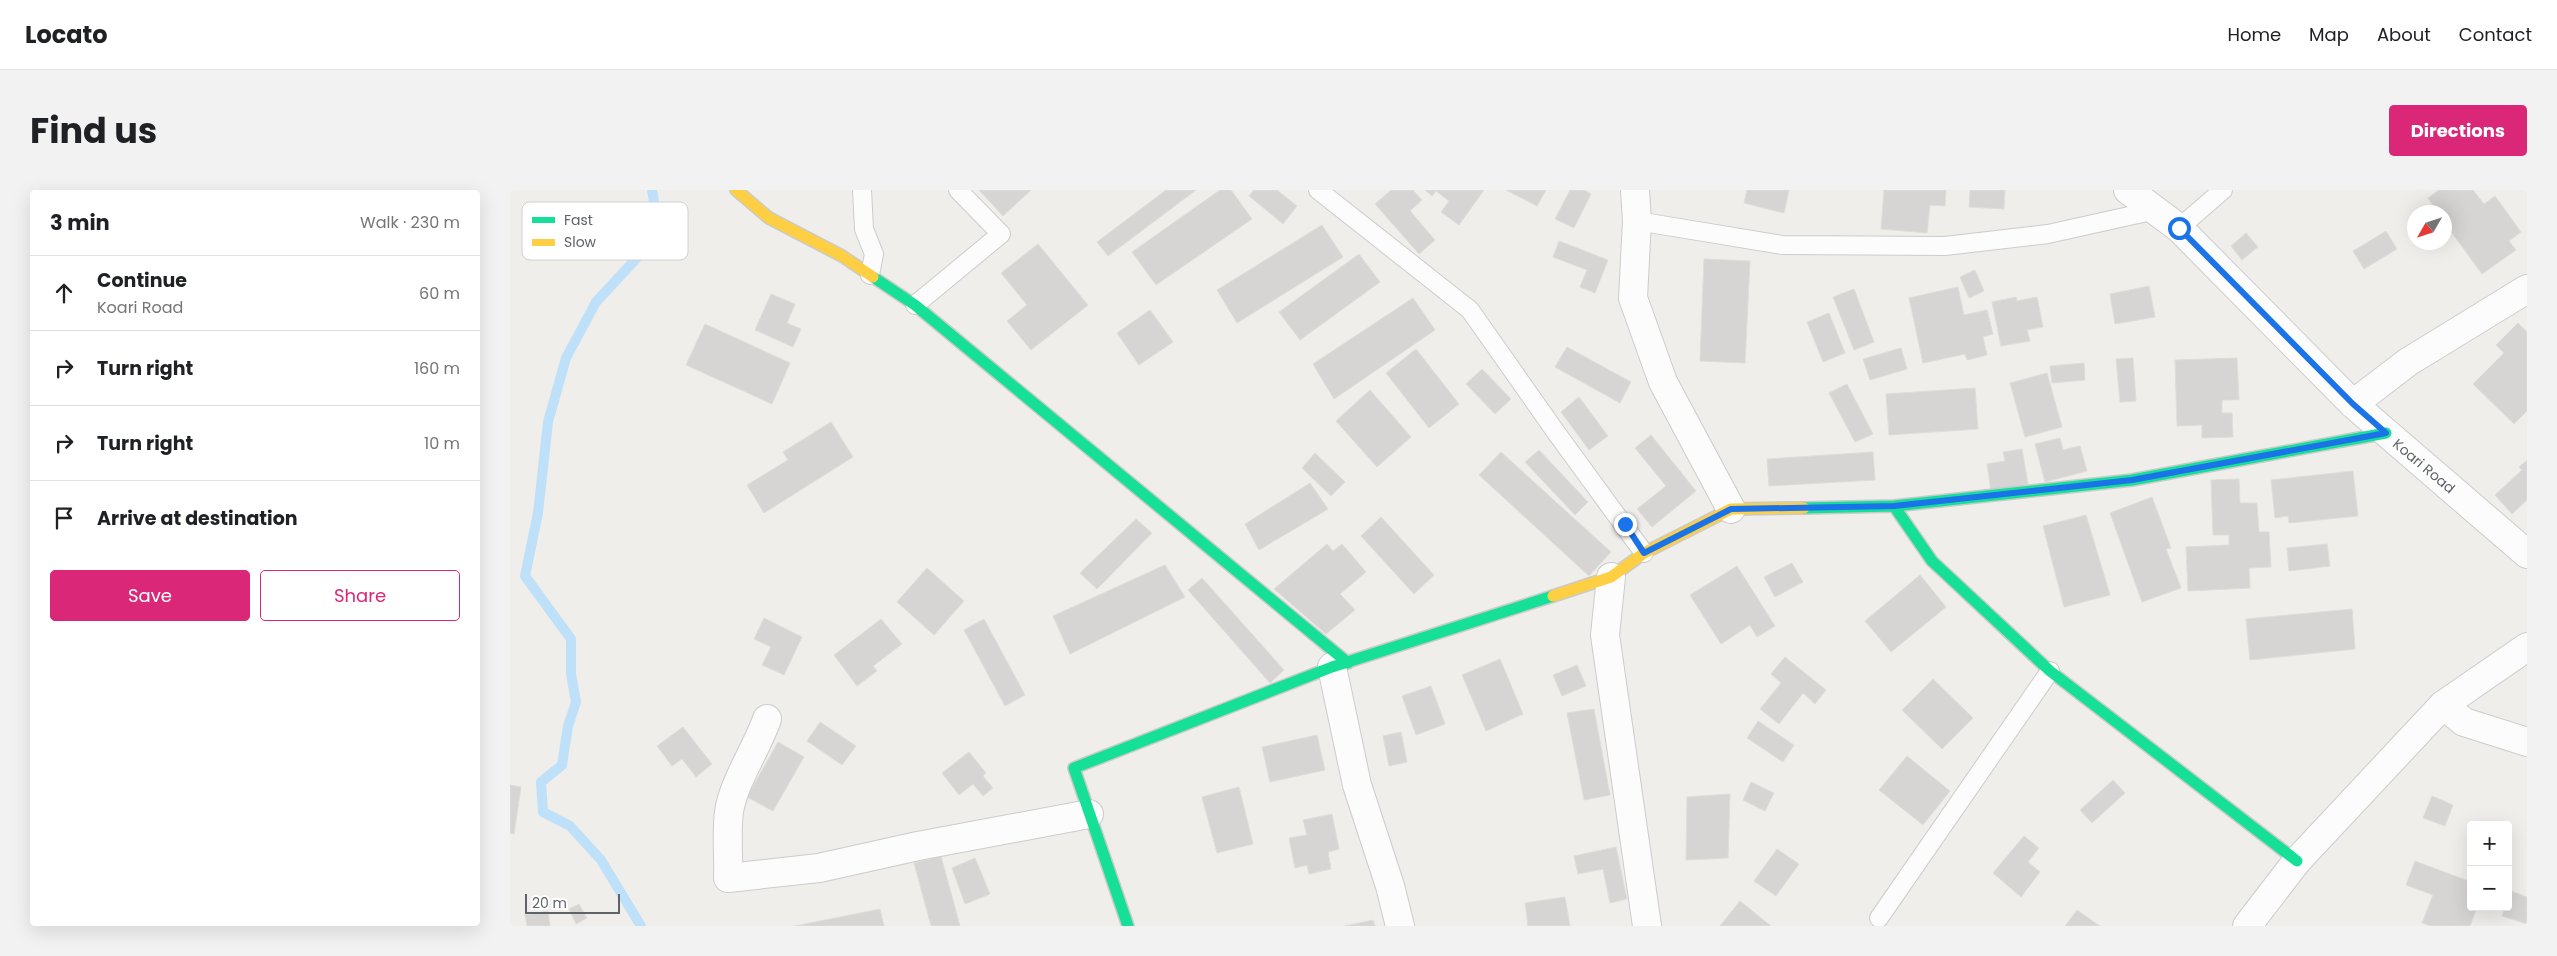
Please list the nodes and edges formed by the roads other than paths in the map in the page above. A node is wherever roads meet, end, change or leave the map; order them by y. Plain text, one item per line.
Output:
1 (736, 190) edge
2 (862, 190) edge
3 (958, 190) edge
4 (1318, 190) edge
5 (1635, 190) edge
6 (2128, 190) edge
7 (2223, 190) edge
8 (2156, 210) junction
9 (1637, 221) junction
10 (2179, 228) junction
11 (870, 275) junction
12 (2527, 289) edge
13 (915, 305) junction
14 (2353, 404) junction
15 (2386, 433) junction
16 (1894, 506) junction
17 (1731, 509) junction
18 (1644, 553) junction
19 (2527, 554) edge
20 (1611, 577) junction
21 (2527, 648) edge
22 (1340, 665) junction
23 (2050, 671) junction
24 (2443, 705) junction
25 (766, 719) dead end
26 (2527, 742) edge
27 (1089, 814) junction
28 (2297, 860) junction
29 (1880, 918) dead end
30 (1128, 926) edge
31 (1400, 926) edge
32 (1647, 926) edge
33 (2247, 926) edge

1 - 11 street
2 - 11 lane
3 - 13 lane
4 - 18 lane
5 - 9 street
6 - 8 street, Koari Road
7 - 10 lane
8 - 9 lane
8 - 10 street, Koari Road
9 - 17 street
10 - 14 street, Koari Road
11 - 13 street
12 - 14 street
13 - 22 street
14 - 15 street, Koari Road
15 - 16 street
15 - 19 street, Koari Road
16 - 17 street
16 - 23 street
17 - 18 street
18 - 20 street
20 - 22 street
20 - 32 street
21 - 24 street
22 - 27 street
22 - 31 street
23 - 28 street
23 - 29 lane
24 - 26 street
24 - 28 street
25 - 27 street
27 - 30 street
28 - 33 street

